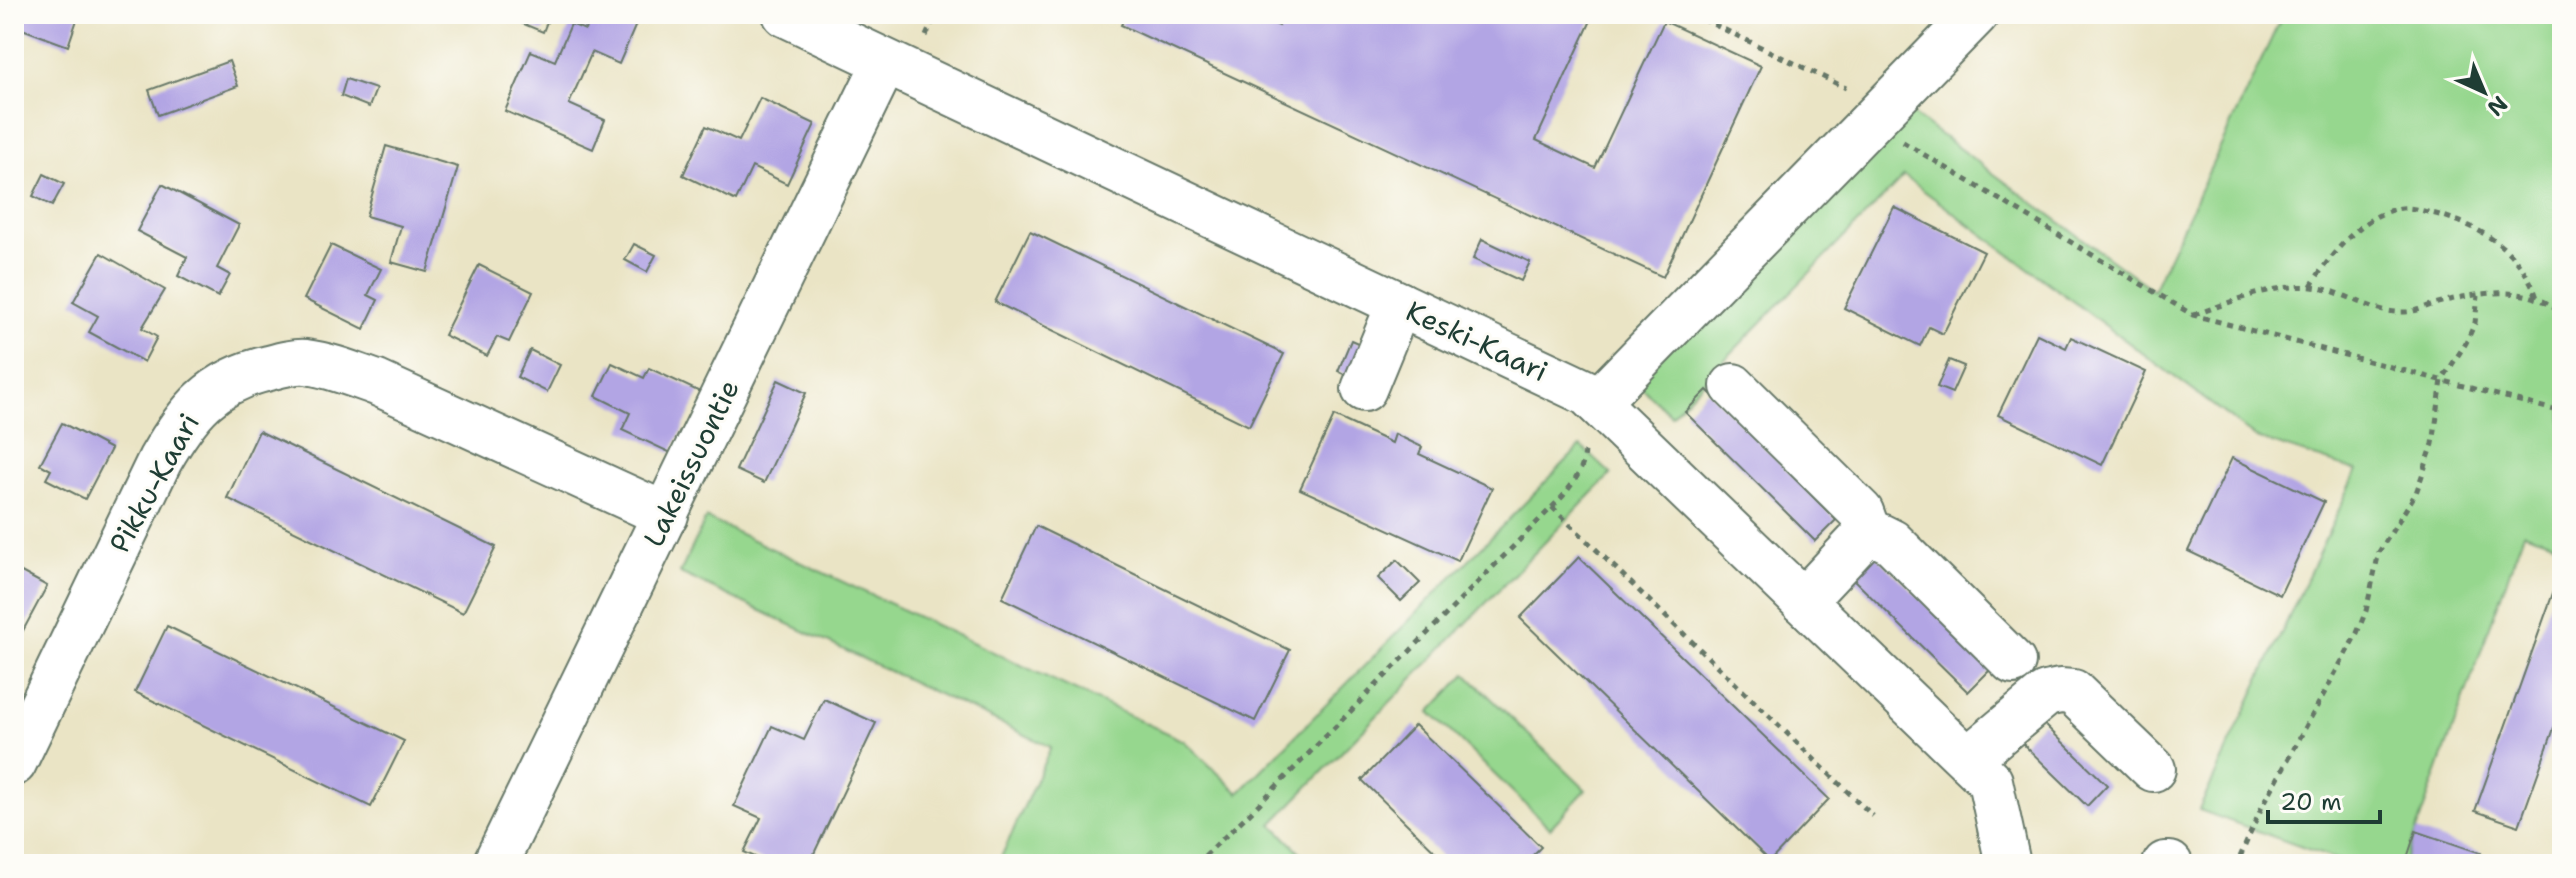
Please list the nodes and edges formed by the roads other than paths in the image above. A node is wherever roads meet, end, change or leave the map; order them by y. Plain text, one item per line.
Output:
1 (785, 14) edge
2 (1976, 14) edge
3 (885, 62) junction
4 (1399, 304) junction
5 (1733, 386) dead end
6 (1364, 389) dead end
7 (1592, 397) junction
8 (666, 515) junction
9 (1864, 536) junction
10 (1803, 601) junction
11 (2013, 662) dead end
12 (1968, 759) junction
13 (14, 763) edge
14 (2153, 769) dead end
15 (495, 864) edge
16 (2008, 864) edge

1 - 3 street, Keski-Kaari
2 - 7 street
3 - 4 street, Keski-Kaari
3 - 8 street, Lakeissuontie
4 - 6 street
4 - 7 street, Keski-Kaari
5 - 9 street
7 - 10 street, Keski-Kaari
8 - 13 street, Pikku-Kaari
8 - 15 street, Lakeissuontie
9 - 10 street
9 - 11 street
10 - 12 street, Keski-Kaari
12 - 14 street
12 - 16 street, Keski-Kaari

